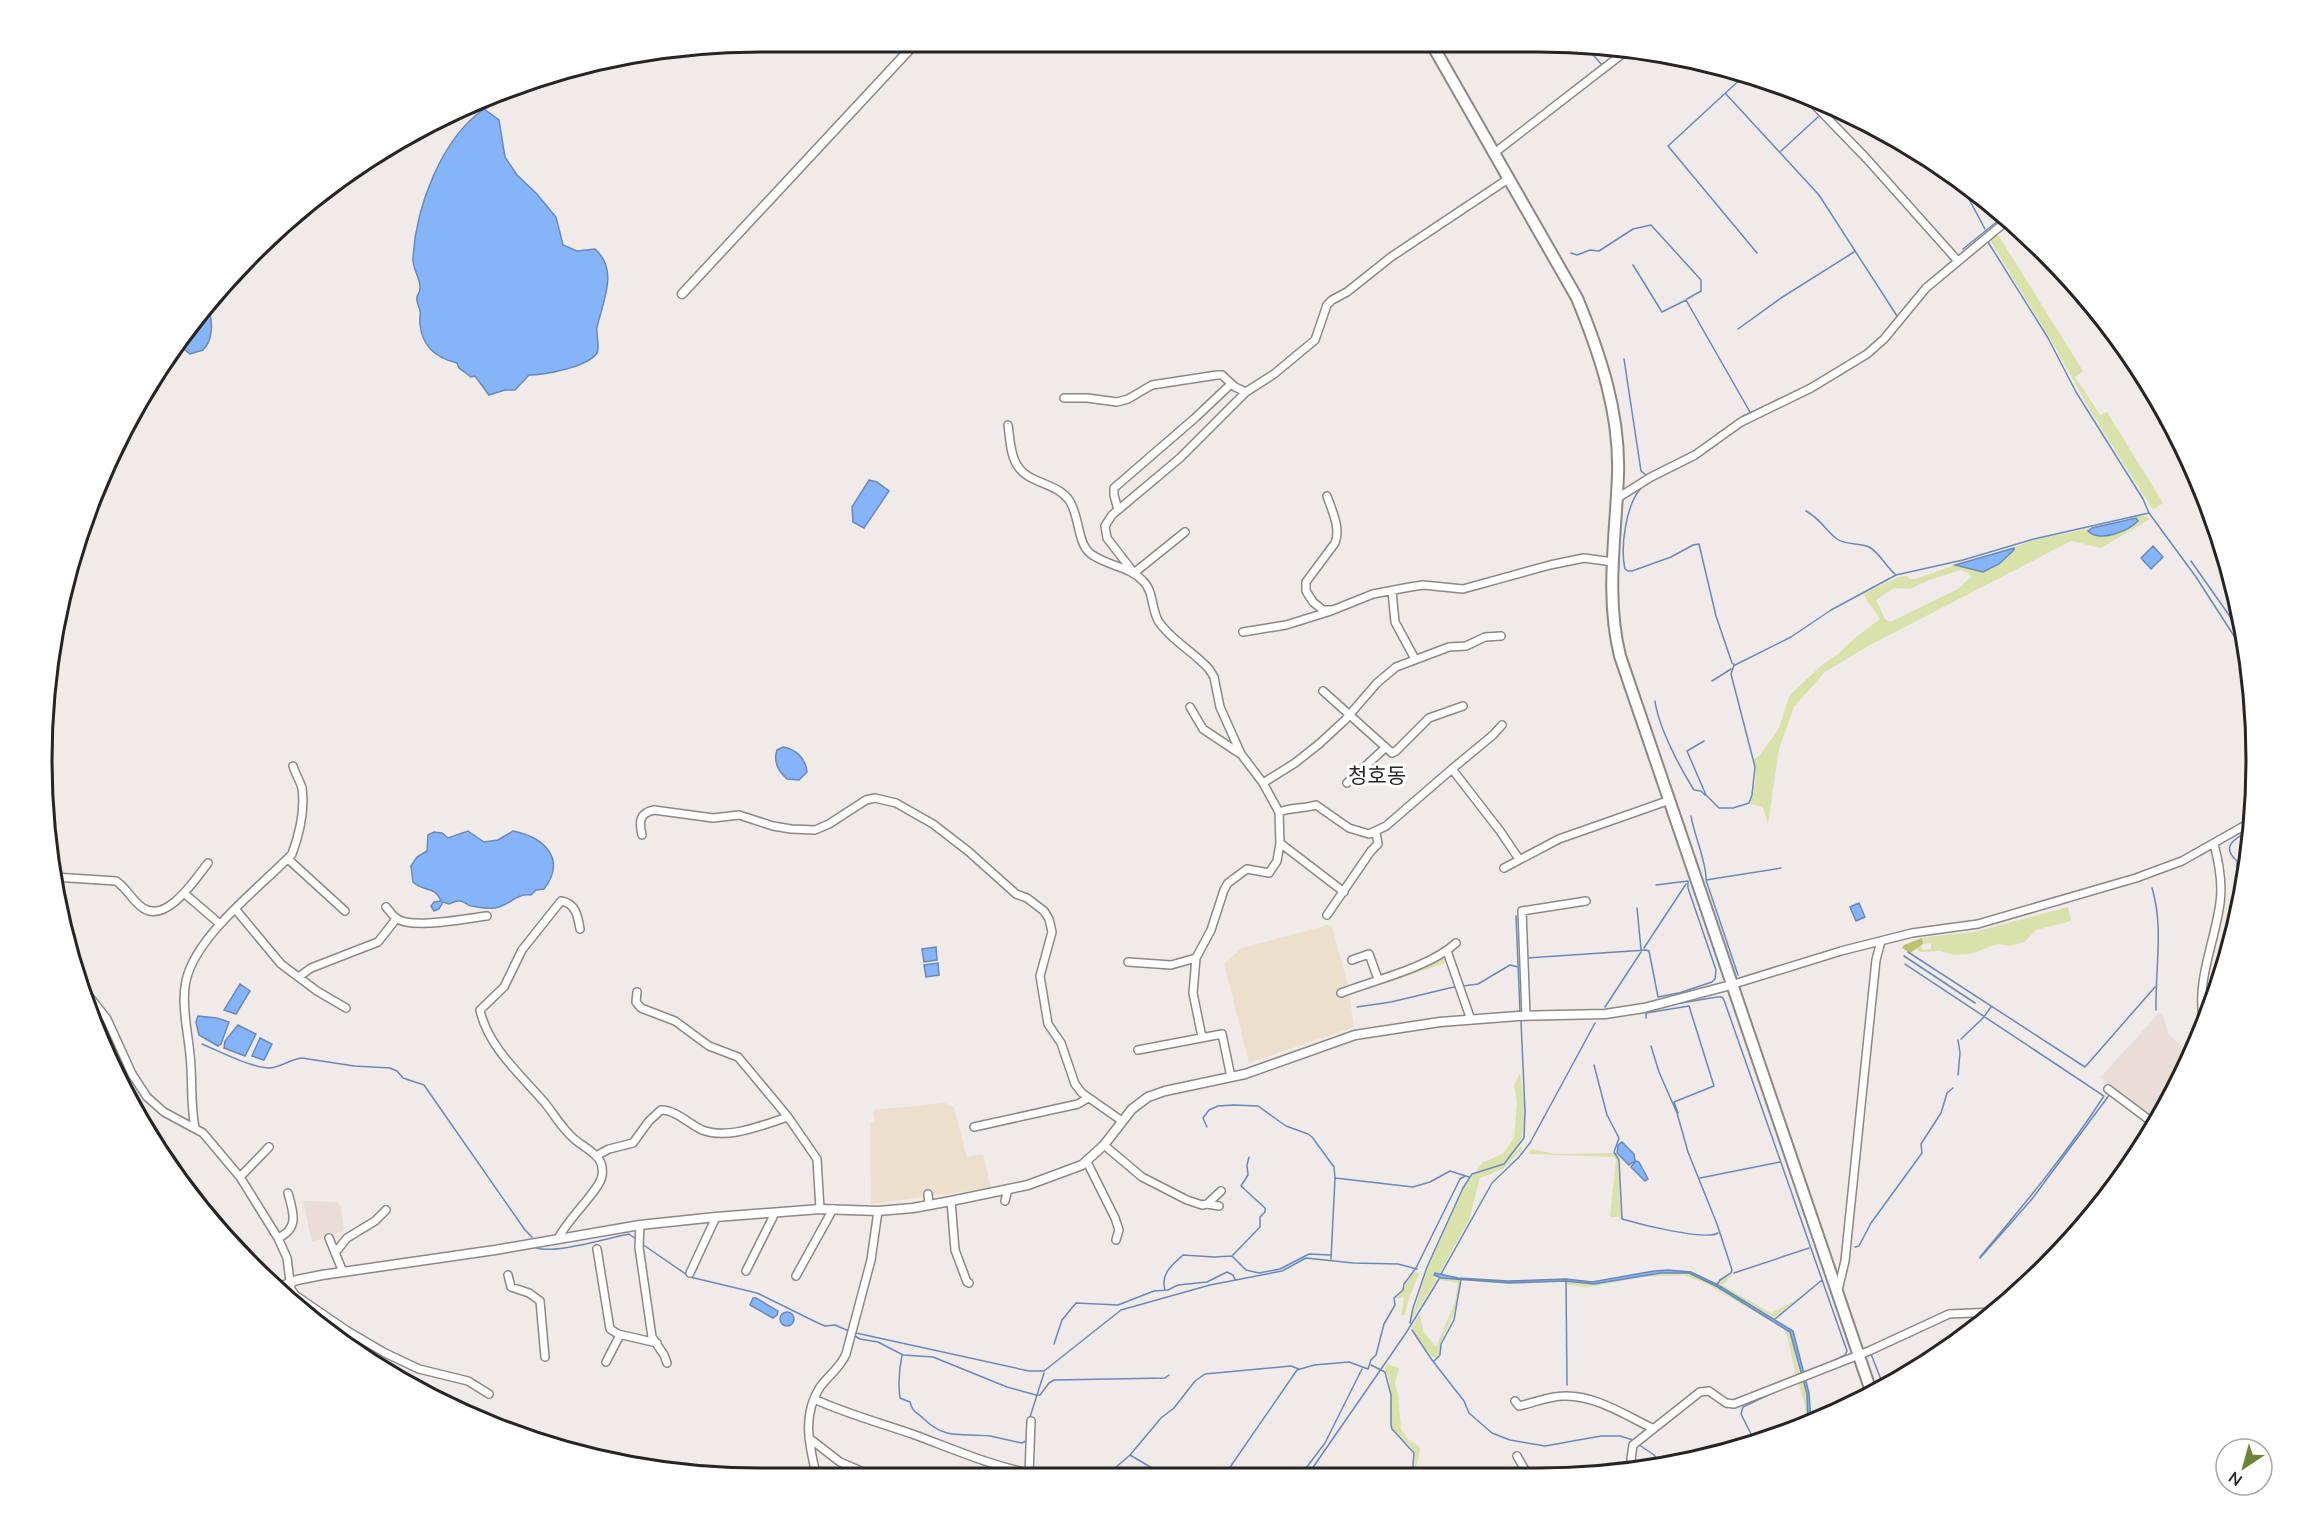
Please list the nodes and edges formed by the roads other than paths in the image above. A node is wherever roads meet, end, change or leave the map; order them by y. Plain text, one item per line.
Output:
1 (907, 52) edge
2 (1436, 52) edge
3 (1618, 58) edge
4 (1822, 113) edge
5 (1493, 154) junction
6 (1508, 179) junction
7 (2001, 225) edge
8 (1958, 260) junction
9 (682, 294) dead end
10 (1231, 384) junction
11 (1246, 392) junction
12 (1064, 398) dead end
13 (1008, 425) dead end
14 (1327, 496) dead end
15 (1616, 499) junction
16 (1119, 510) junction
17 (1185, 532) dead end
18 (1612, 562) junction
19 (1134, 573) junction
20 (1392, 591) junction
21 (1333, 610) junction
22 (1243, 632) dead end
23 (1501, 636) dead end
24 (1415, 659) junction
25 (1323, 691) dead end
26 (1463, 706) dead end
27 (1190, 707) dead end
28 (1350, 714) junction
29 (1502, 725) dead end
30 (1385, 748) junction
31 (1241, 754) junction
32 (293, 766) dead end
33 (1452, 769) junction
34 (1263, 783) junction
35 (1347, 783) dead end
36 (1670, 800) junction
37 (1279, 812) junction
38 (2242, 827) edge
39 (1376, 832) junction
40 (642, 835) dead end
41 (1280, 843) junction
42 (2214, 844) junction
43 (288, 859) junction
44 (1519, 859) junction
45 (208, 863) dead end
46 (1504, 868) dead end
47 (63, 878) edge
48 (1344, 892) junction
49 (185, 894) junction
50 (1586, 901) dead end
51 (386, 907) dead end
52 (236, 910) junction
53 (345, 911) dead end
54 (539, 912) dead end
55 (1326, 915) dead end
56 (487, 916) dead end
57 (546, 918) junction
58 (396, 919) junction
59 (220, 924) junction
60 (580, 929) dead end
61 (1881, 941) junction
62 (1456, 943) dead end
63 (1447, 951) junction
64 (1196, 958) junction
65 (1353, 960) dead end
66 (1128, 962) dead end
67 (300, 976) junction
68 (1378, 979) junction
69 (1731, 985) junction
70 (637, 992) dead end
71 (1341, 993) dead end
72 (2203, 1002) edge
73 (346, 1008) dead end
74 (99, 1011) edge
75 (1526, 1016) junction
76 (1471, 1020) junction
77 (1202, 1037) junction
78 (1138, 1050) dead end
79 (1231, 1077) junction
80 (2108, 1089) dead end
81 (1088, 1098) junction
82 (788, 1117) junction
83 (2148, 1119) edge
84 (1122, 1121) junction
85 (974, 1127) dead end
86 (195, 1128) junction
87 (1104, 1145) junction
88 (269, 1148) dead end
89 (596, 1156) junction
90 (1087, 1162) junction
91 (240, 1177) junction
92 (1008, 1189) junction
93 (1221, 1191) dead end
94 (288, 1193) dead end
95 (928, 1194) dead end
96 (951, 1201) junction
97 (1005, 1201) dead end
98 (1207, 1204) junction
99 (930, 1205) junction
100 (1219, 1206) dead end
101 (820, 1209) junction
102 (833, 1209) junction
103 (386, 1210) dead end
104 (878, 1211) junction
105 (775, 1212) junction
106 (716, 1216) junction
107 (640, 1225) junction
108 (278, 1238) junction
109 (329, 1238) dead end
110 (558, 1239) junction
111 (1116, 1240) dead end
112 (597, 1249) dead end
113 (335, 1253) junction
114 (746, 1271) dead end
115 (343, 1272) junction
116 (690, 1273) dead end
117 (508, 1275) dead end
118 (796, 1276) dead end
119 (290, 1282) junction
120 (969, 1283) dead end
121 (285, 1284) edge
122 (294, 1293) edge
123 (1838, 1293) junction
124 (303, 1301) edge
125 (1980, 1313) edge
126 (620, 1335) junction
127 (657, 1343) junction
128 (1858, 1353) junction
129 (545, 1357) dead end
130 (606, 1362) dead end
131 (667, 1363) dead end
132 (1869, 1386) edge
133 (489, 1394) dead end
134 (814, 1400) junction
135 (1515, 1401) dead end
136 (1031, 1421) dead end
137 (1652, 1428) junction
138 (809, 1438) junction
139 (1517, 1456) dead end
140 (1632, 1462) edge
141 (815, 1468) edge
142 (854, 1468) edge
143 (1003, 1468) edge
144 (1029, 1468) edge
145 (1524, 1468) edge

1 - 9 street
2 - 5 main road
3 - 5 street
4 - 8 street
5 - 6 main road
6 - 11 street
6 - 15 main road
7 - 8 street
8 - 15 street
10 - 11 street
10 - 12 street
10 - 16 street
11 - 16 street
13 - 19 street
14 - 21 street
15 - 18 main road
16 - 19 street
17 - 19 street
18 - 20 street
18 - 36 main road
19 - 31 street
20 - 21 street
20 - 24 street
21 - 22 street
23 - 24 street
24 - 28 street
25 - 28 street
26 - 30 street
27 - 31 street
28 - 30 street
28 - 34 street
29 - 33 street
30 - 35 street
31 - 34 street
32 - 43 street
33 - 39 street
33 - 44 street
34 - 37 street
36 - 44 street
36 - 69 main road
37 - 39 street
37 - 41 street
38 - 42 street
39 - 48 street
40 - 81 street
41 - 48 street
41 - 64 street
42 - 61 street
42 - 72 street
43 - 52 street
43 - 53 street
44 - 46 street
45 - 49 street
47 - 49 street
48 - 55 street
49 - 59 street
50 - 75 street
51 - 58 street
52 - 59 street
52 - 67 street
54 - 57 street
56 - 58 street
57 - 60 street
57 - 89 street
58 - 67 street
59 - 86 street
61 - 69 street
61 - 123 street
62 - 63 street
63 - 68 street
63 - 76 street
64 - 66 street
64 - 77 street
65 - 68 street
67 - 73 street
68 - 71 street
69 - 75 street
69 - 123 main road
70 - 82 street
74 - 86 street
75 - 76 street
76 - 79 street
77 - 78 street
77 - 79 street
79 - 84 street
80 - 83 street
81 - 84 street
81 - 85 street
82 - 89 street
82 - 101 street
84 - 87 street
86 - 91 street
87 - 90 street
87 - 98 street
88 - 91 street
89 - 110 street
90 - 92 street
90 - 111 street
91 - 108 street
92 - 96 street
92 - 97 street
93 - 98 street
94 - 108 street
95 - 99 street
96 - 99 street
96 - 120 street
98 - 100 street
99 - 104 street
101 - 102 street
101 - 105 street
102 - 104 street
102 - 118 street
103 - 113 street
104 - 134 street
105 - 106 street
105 - 114 street
106 - 107 street
106 - 116 street
107 - 110 street
107 - 127 street
108 - 119 street
109 - 113 street
110 - 115 street
112 - 126 street
113 - 115 street
115 - 119 street
117 - 129 street
119 - 121 street
119 - 122 street
123 - 128 main road
124 - 133 street
125 - 128 street
126 - 127 street
126 - 130 street
127 - 131 street
128 - 132 main road
128 - 137 street
134 - 138 street
134 - 143 street
135 - 137 street
136 - 144 street
137 - 140 street
138 - 141 street
138 - 142 street
139 - 145 street

